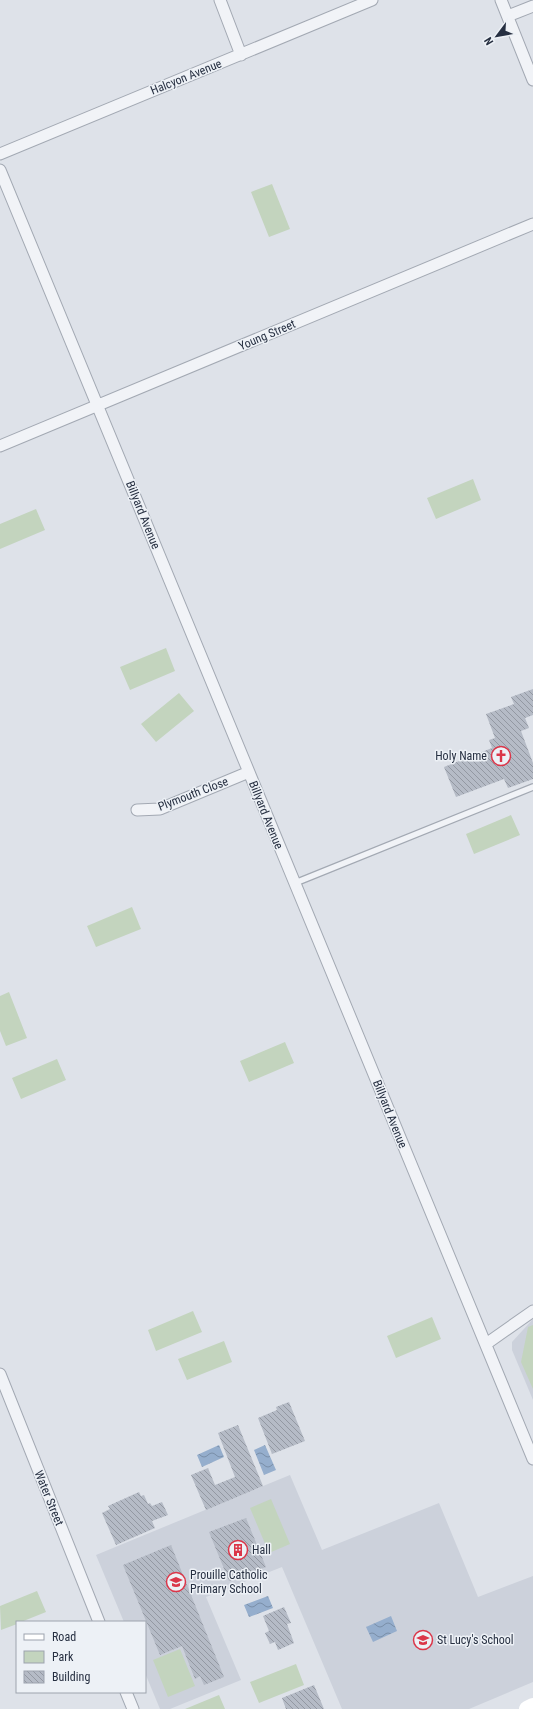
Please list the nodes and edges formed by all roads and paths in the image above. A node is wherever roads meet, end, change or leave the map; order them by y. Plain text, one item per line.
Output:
1 (220, 0) edge
2 (372, 0) edge
3 (501, 0) edge
4 (533, 6) edge
5 (508, 16) junction
6 (241, 55) junction
7 (533, 80) edge
8 (0, 154) edge
9 (0, 170) edge
10 (533, 224) edge
11 (97, 405) junction
12 (0, 446) edge
13 (249, 772) junction
14 (533, 787) edge
15 (137, 810) dead end
16 (295, 883) junction
17 (533, 1311) edge
18 (486, 1344) junction
19 (0, 1374) edge
20 (533, 1459) edge
21 (99, 1621) edge
22 (126, 1693) edge
23 (533, 1706) edge
24 (133, 1709) edge
25 (527, 1709) edge

1 - 6 street
2 - 6 street, Halcyon Avenue
3 - 5 street
4 - 5 street
5 - 7 street
6 - 8 street, Halcyon Avenue
9 - 11 street, Billyard Avenue
10 - 11 street, Young Street
11 - 12 street, Young Street
11 - 13 street, Billyard Avenue
13 - 15 street, Plymouth Close
13 - 16 street, Billyard Avenue
14 - 16 lane
16 - 18 street, Billyard Avenue
17 - 18 street
18 - 20 street, Billyard Avenue
19 - 21 street, Water Street
22 - 24 street
23 - 25 street

